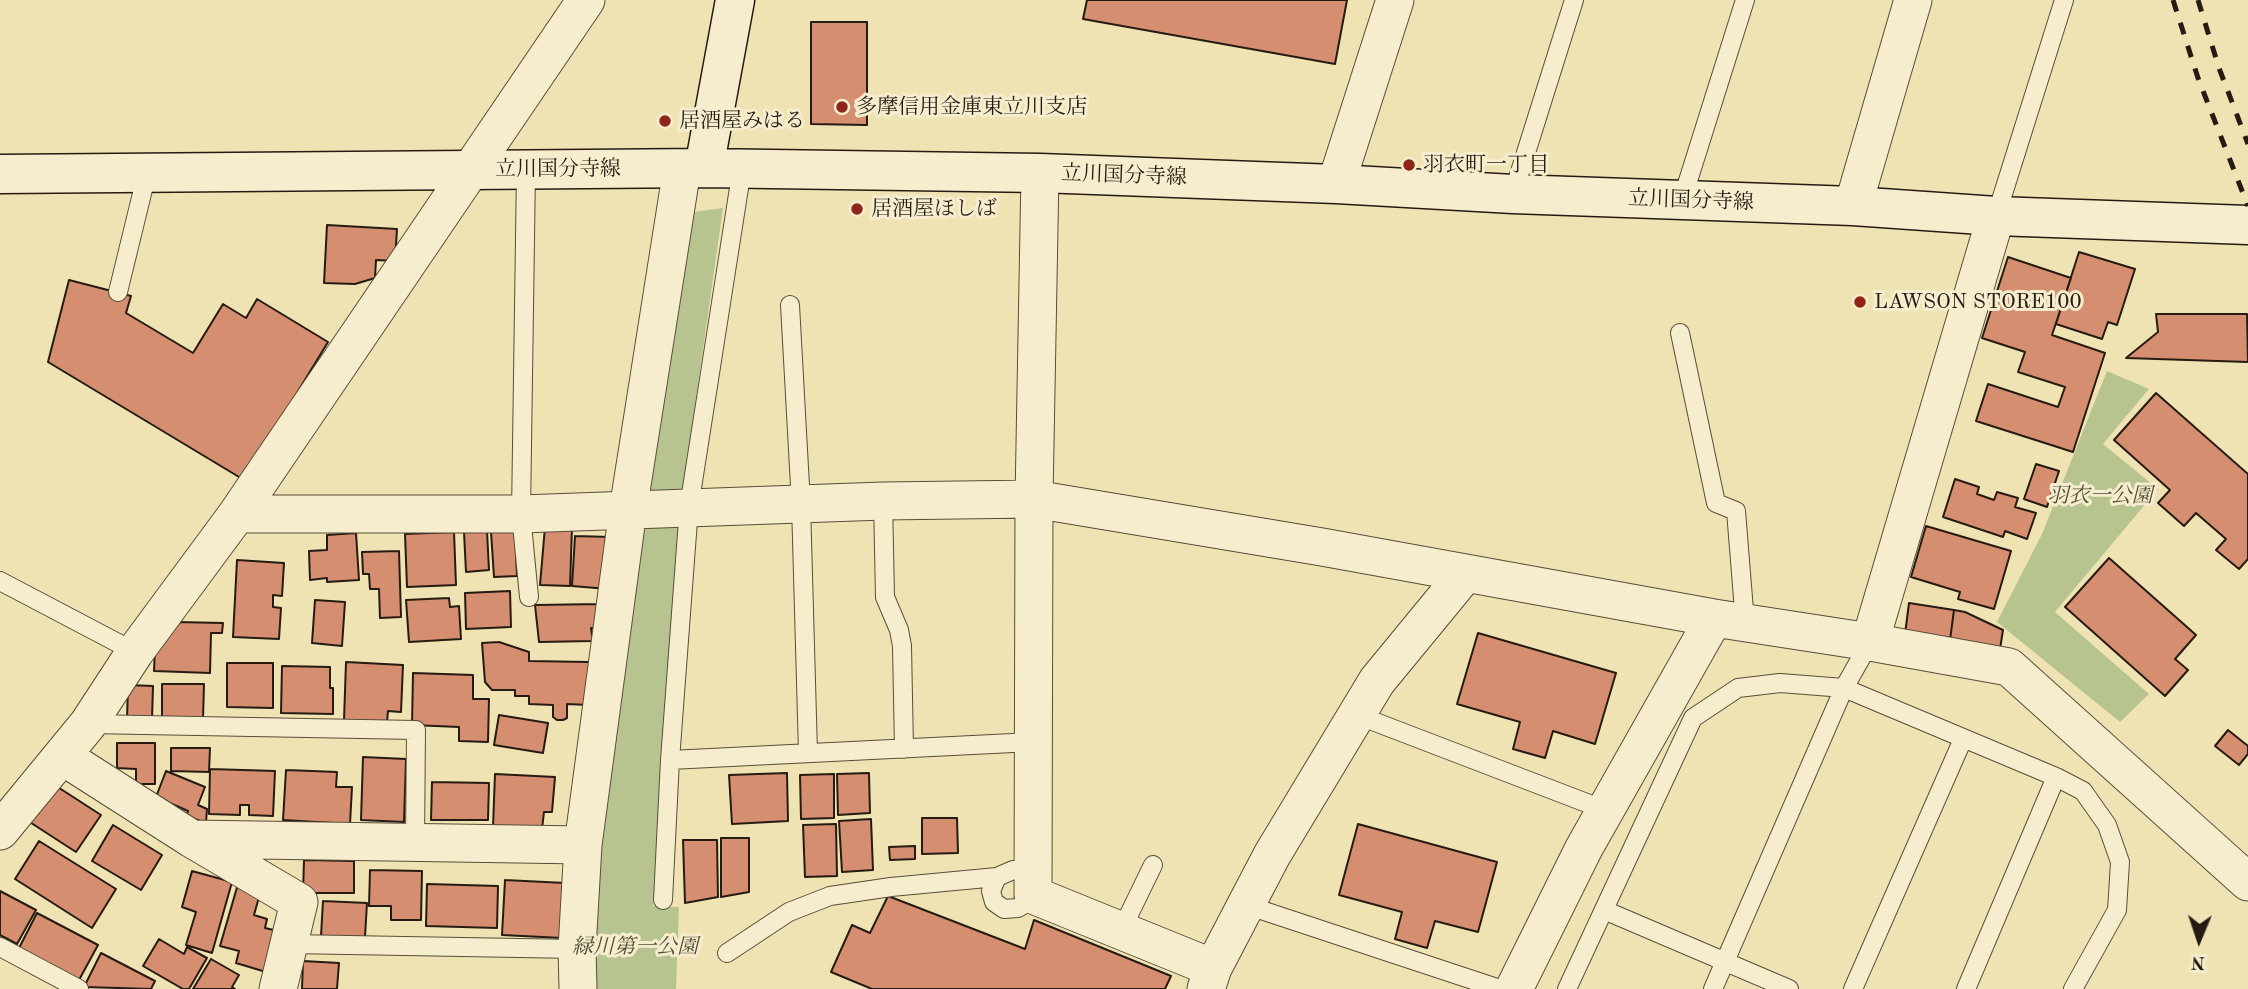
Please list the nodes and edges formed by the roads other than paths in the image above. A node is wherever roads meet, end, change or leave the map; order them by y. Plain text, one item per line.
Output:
1 (586, 0) edge
2 (735, 0) edge
3 (1395, 0) edge
4 (1574, 0) edge
5 (1745, 0) edge
6 (1913, 0) edge
7 (2064, 0) edge
8 (693, 168) junction
9 (742, 169) junction
10 (470, 170) junction
11 (526, 170) junction
12 (146, 173) junction
13 (1040, 173) junction
14 (0, 174) edge
15 (1336, 184) junction
16 (1513, 194) junction
17 (1682, 201) junction
18 (1853, 206) junction
19 (1996, 216) junction
20 (2248, 225) edge
21 (118, 292) dead end
22 (790, 306) dead end
23 (1680, 333) dead end
24 (1034, 499) junction
25 (883, 501) junction
26 (801, 504) junction
27 (689, 507) junction
28 (628, 510) junction
29 (237, 513) junction
30 (521, 514) junction
31 (1465, 574) junction
32 (0, 581) edge
33 (529, 597) dead end
34 (1729, 620) junction
35 (1870, 642) junction
36 (135, 652) junction
37 (1844, 688) junction
38 (1357, 715) junction
39 (88, 724) junction
40 (1963, 739) junction
41 (1033, 742) junction
42 (904, 748) junction
43 (808, 753) junction
44 (62, 756) junction
45 (670, 760) junction
46 (2056, 777) junction
47 (1605, 810) junction
48 (0, 831) edge
49 (192, 839) junction
50 (415, 844) junction
51 (583, 845) junction
52 (1153, 865) dead end
53 (997, 877) junction
54 (2248, 882) edge
55 (1033, 888) junction
56 (663, 900) dead end
57 (1246, 905) junction
58 (1604, 910) junction
59 (1121, 931) junction
60 (290, 944) junction
61 (0, 947) edge
62 (577, 950) junction
63 (726, 953) dead end
64 (1725, 962) junction
65 (1210, 979) edge
66 (79, 989) edge
67 (278, 989) edge
68 (579, 989) edge
69 (1500, 989) edge
70 (1514, 989) edge
71 (1567, 989) edge
72 (1713, 989) edge
73 (1789, 989) edge
74 (1853, 989) edge
75 (1966, 989) edge
76 (2073, 989) edge

1 - 10 street
2 - 8 main road
3 - 15 street
4 - 16 lane
5 - 17 lane
6 - 18 street
7 - 19 lane
8 - 9 main road, 立川国分寺線
8 - 11 main road, 立川国分寺線
8 - 28 street
9 - 13 main road, 立川国分寺線
9 - 27 lane
10 - 11 main road, 立川国分寺線
10 - 12 main road, 立川国分寺線
10 - 29 street
11 - 30 lane
12 - 14 main road, 立川国分寺線
12 - 21 lane
13 - 15 main road, 立川国分寺線
13 - 24 street
15 - 16 main road, 立川国分寺線
16 - 17 main road, 立川国分寺線
17 - 18 main road, 立川国分寺線
18 - 19 main road, 立川国分寺線
19 - 20 main road, 立川国分寺線
19 - 35 street
22 - 26 lane
23 - 34 lane
24 - 25 street
24 - 31 street
24 - 41 street
25 - 26 street
25 - 42 lane
26 - 27 street
26 - 43 lane
27 - 28 street
27 - 45 lane
28 - 30 street
28 - 51 street
29 - 30 street
29 - 36 street
30 - 33 lane
31 - 34 street
31 - 38 street
32 - 36 lane
34 - 35 street
34 - 47 street
35 - 37 lane
35 - 54 street
36 - 39 street
37 - 40 lane
37 - 58 lane
37 - 64 lane
38 - 47 lane
38 - 57 street
39 - 44 street
39 - 50 lane
40 - 46 lane
40 - 74 lane
41 - 42 lane
41 - 55 street
42 - 43 lane
43 - 45 lane
44 - 48 street
44 - 49 street
45 - 56 lane
46 - 75 lane
46 - 76 lane
47 - 70 street
49 - 50 street
49 - 60 street
50 - 51 street
51 - 62 street
52 - 59 lane
53 - 55 lane
53 - 55 lane
53 - 63 lane
55 - 59 street
57 - 65 street
57 - 69 lane
58 - 64 lane
58 - 71 lane
59 - 65 street
60 - 62 lane
60 - 67 street
61 - 66 lane
62 - 68 street
64 - 72 lane
64 - 73 lane

